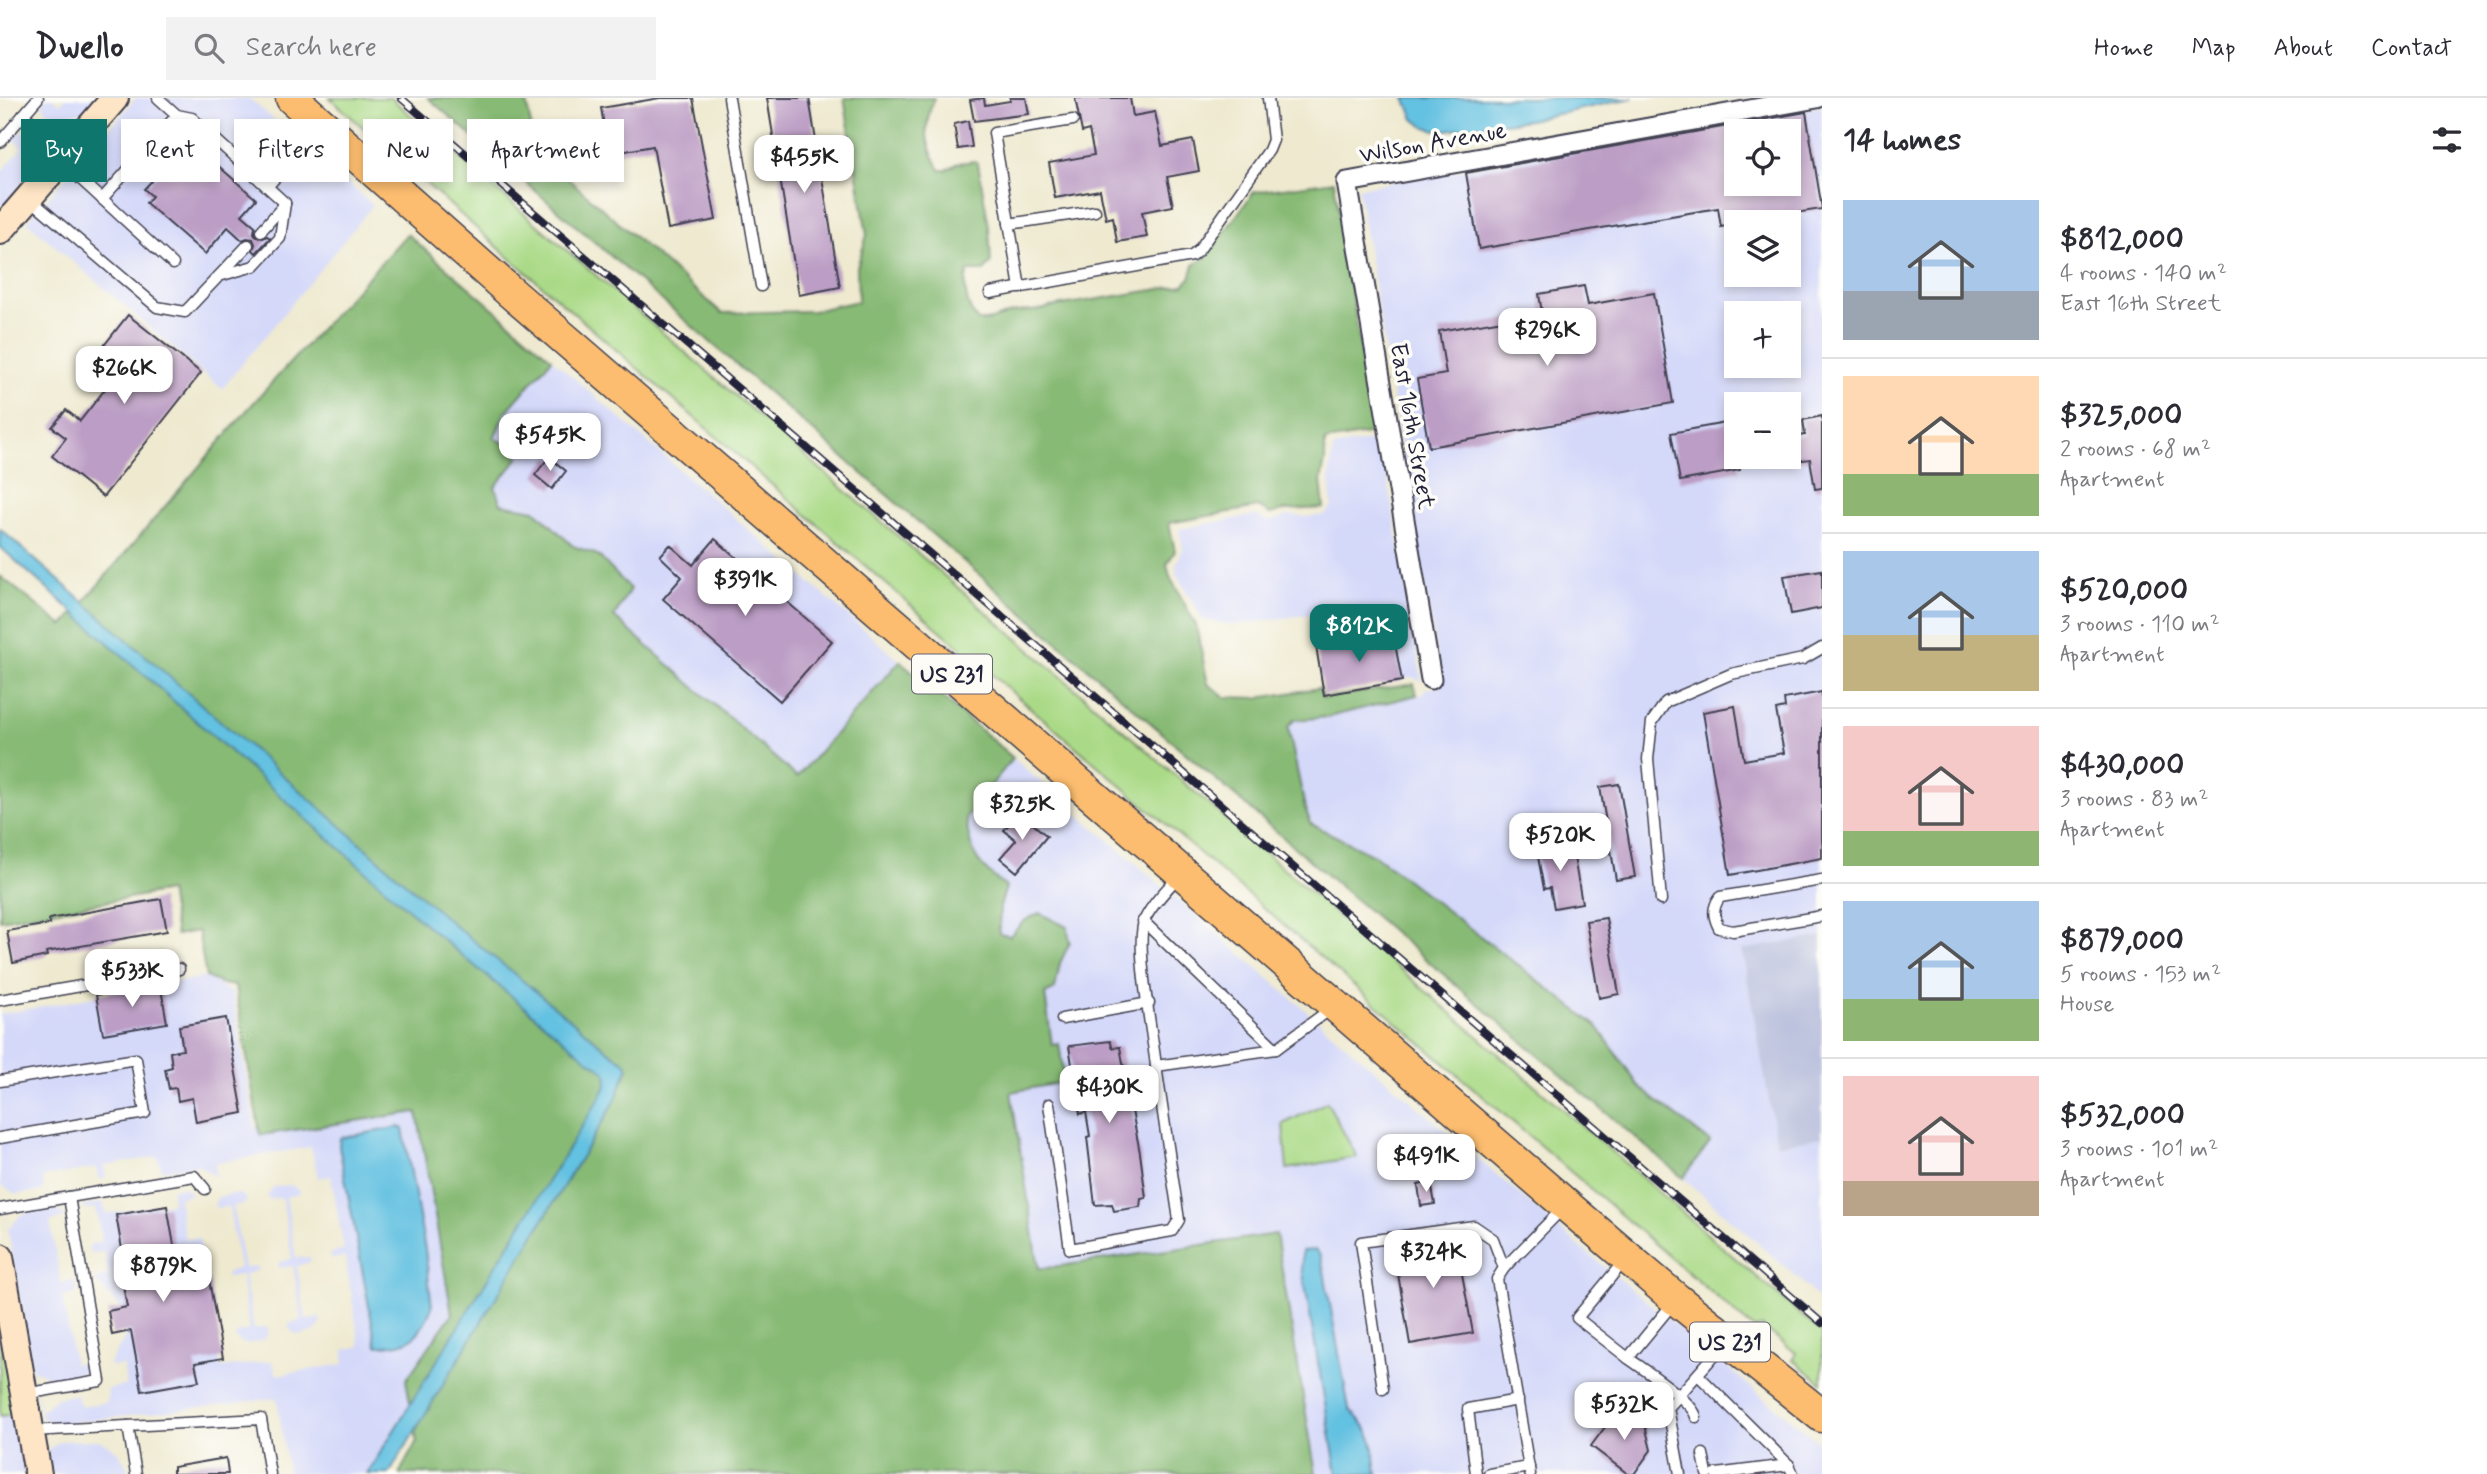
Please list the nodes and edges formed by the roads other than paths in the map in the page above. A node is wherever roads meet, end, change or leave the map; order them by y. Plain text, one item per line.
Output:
1 (38, 98) edge
2 (115, 98) edge
3 (158, 98) edge
4 (292, 98) edge
5 (729, 98) edge
6 (1268, 98) edge
7 (1817, 98) edge
8 (23, 115) junction
9 (177, 115) junction
10 (27, 119) edge
11 (97, 119) edge
12 (315, 119) edge
13 (1073, 120) dead end
14 (0, 142) edge
15 (349, 149) edge
16 (43, 182) edge
17 (87, 182) edge
18 (271, 182) edge
19 (1348, 182) joint
20 (268, 186) junction
21 (29, 198) junction
22 (102, 199) junction
23 (285, 204) junction
24 (1095, 211) dead end
25 (1010, 224) junction
26 (261, 230) dead end
27 (0, 231) edge
28 (248, 245) dead end
29 (173, 264) dead end
30 (218, 276) junction
31 (761, 286) dead end
32 (1020, 288) junction
33 (990, 293) dead end
34 (1822, 648) edge
35 (1431, 679) dead end
36 (1182, 873) junction
37 (1822, 880) edge
38 (1661, 900) dead end
39 (1822, 916) edge
40 (1143, 921) junction
41 (178, 969) dead end
42 (0, 1000) edge
43 (1149, 1003) junction
44 (1335, 1005) junction
45 (1062, 1020) dead end
46 (1276, 1049) junction
47 (1156, 1066) junction
48 (0, 1081) edge
49 (1049, 1104) dead end
50 (0, 1138) edge
51 (205, 1189) dead end
52 (69, 1197) junction
53 (1566, 1205) junction
54 (0, 1209) edge
55 (0, 1257) edge
56 (1627, 1257) junction
57 (1504, 1268) junction
58 (1676, 1299) junction
59 (1727, 1340) junction
60 (1628, 1358) junction
61 (1698, 1375) junction
62 (1383, 1389) dead end
63 (24, 1395) junction
64 (1679, 1397) junction
65 (1518, 1400) junction
66 (1809, 1401) edge
67 (1822, 1416) edge
68 (1696, 1417) dead end
69 (128, 1426) junction
70 (30, 1431) junction
71 (1703, 1454) dead end
72 (1791, 1470) edge
73 (1530, 1471) edge
74 (38, 1474) edge
75 (136, 1474) edge
76 (270, 1474) edge
77 (1476, 1474) edge
78 (1489, 1474) edge
79 (1680, 1474) edge
80 (1707, 1474) edge
81 (1716, 1474) edge

1 - 8 lane
2 - 11 main road
3 - 9 lane
4 - 12 highway, US 231
5 - 31 lane
6 - 32 lane
7 - 19 street, Wilson Avenue
8 - 10 lane
8 - 14 lane
9 - 20 lane
9 - 22 lane
13 - 25 lane
15 - 36 highway, US 231
16 - 21 main road
17 - 22 lane
18 - 20 lane
19 - 35 street, East 16th Street
20 - 23 lane
21 - 27 main road
21 - 30 lane
22 - 29 lane
23 - 26 lane
23 - 30 lane
24 - 25 lane
25 - 32 lane
28 - 30 lane
32 - 33 lane
34 - 38 lane
36 - 40 lane
36 - 44 highway, US 231
37 - 39 lane
40 - 43 lane
40 - 46 lane
41 - 42 lane
43 - 45 lane
43 - 47 lane
44 - 46 lane
44 - 53 highway, US 231
46 - 47 lane
47 - 49 lane
48 - 50 lane
51 - 52 lane
52 - 54 lane
52 - 63 lane
53 - 56 highway, US 231
53 - 57 lane
55 - 63 main road
56 - 58 highway, US 231
56 - 60 lane
57 - 62 lane
57 - 65 lane
58 - 59 highway, US 231
58 - 60 lane
59 - 61 lane
59 - 66 highway, US 231
60 - 64 lane
61 - 64 lane
61 - 72 lane
63 - 70 main road
64 - 68 lane
64 - 79 lane
65 - 73 lane
65 - 77 lane
66 - 67 highway, US 231
69 - 70 lane
69 - 75 lane
69 - 76 lane
70 - 74 main road
71 - 80 lane
72 - 81 lane
73 - 78 lane

